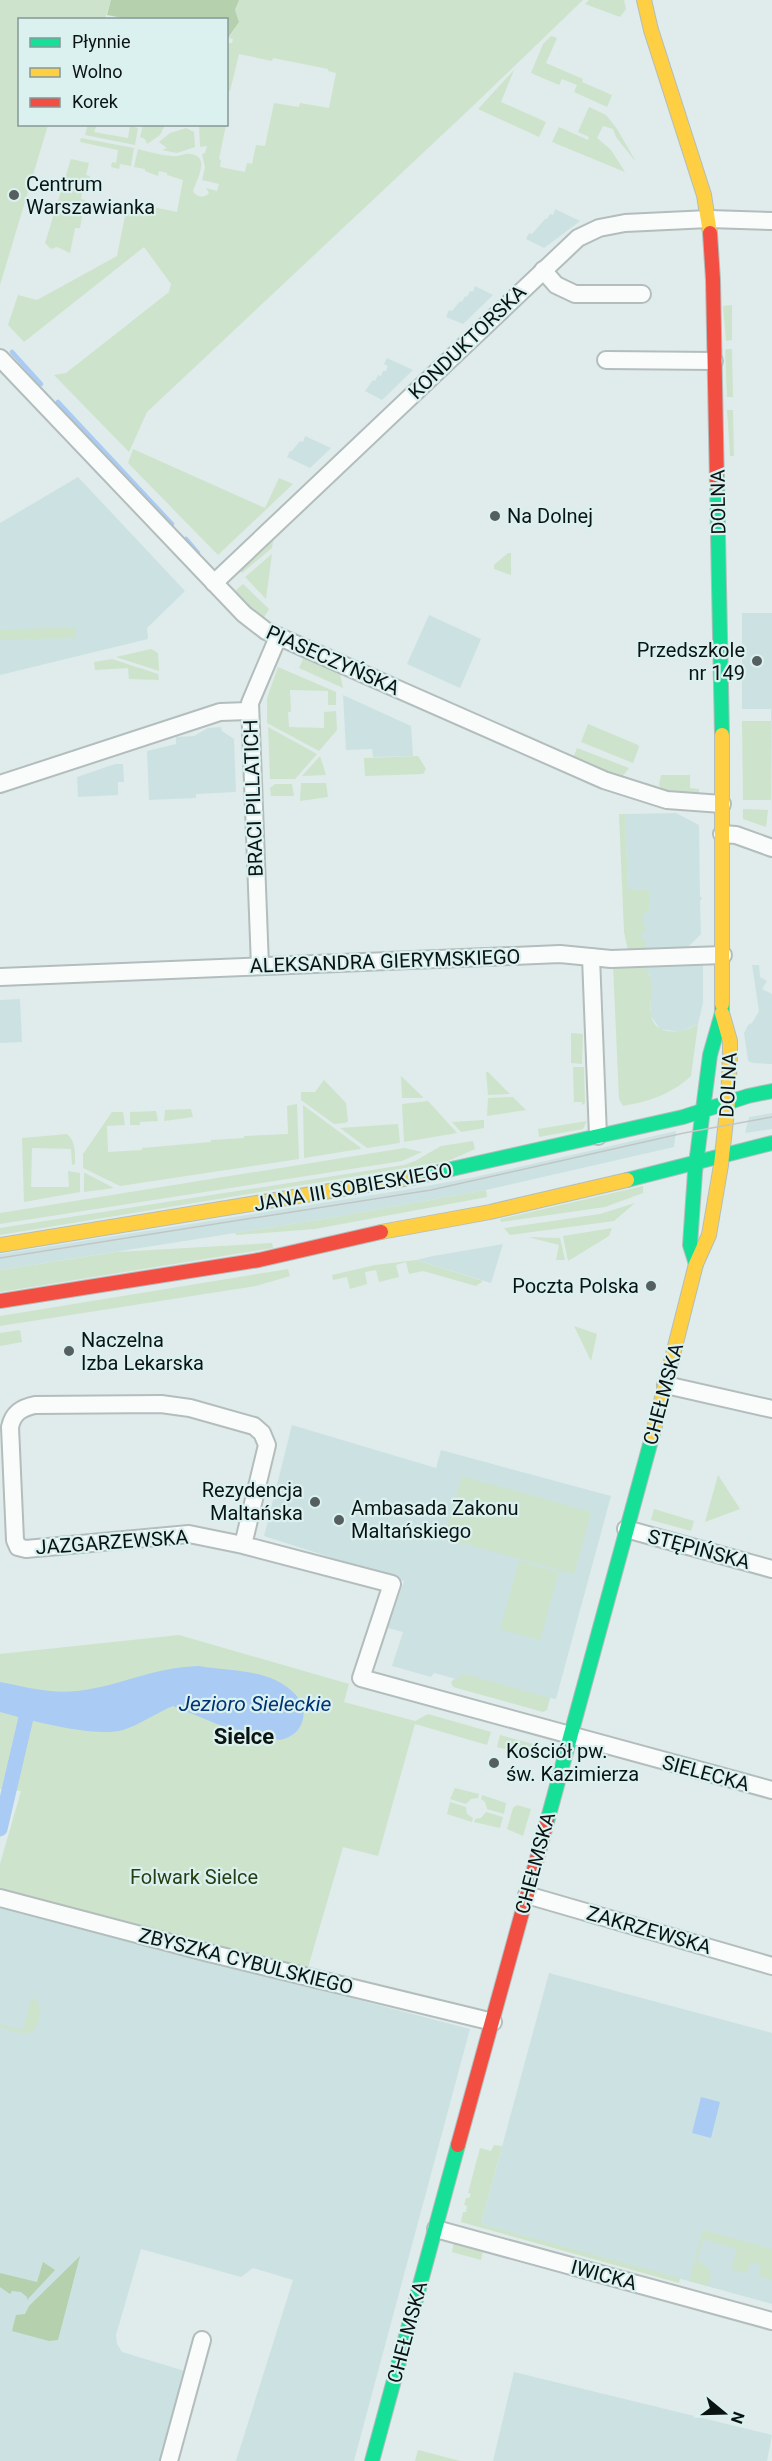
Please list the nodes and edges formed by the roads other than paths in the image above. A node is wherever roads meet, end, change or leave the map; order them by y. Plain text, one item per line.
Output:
1 (644, 0) edge
2 (709, 219) junction
3 (772, 221) edge
4 (543, 270) junction
5 (642, 294) dead end
6 (0, 358) edge
7 (606, 360) dead end
8 (714, 361) junction
9 (213, 583) junction
10 (278, 637) junction
11 (249, 711) junction
12 (0, 784) edge
13 (722, 804) junction
14 (722, 834) junction
15 (772, 848) edge
16 (723, 955) junction
17 (591, 957) junction
18 (260, 966) junction
19 (0, 977) edge
20 (722, 1013) junction
21 (772, 1091) edge
22 (728, 1102) junction
23 (702, 1111) junction
24 (598, 1136) junction
25 (772, 1143) edge
26 (721, 1157) junction
27 (696, 1164) junction
28 (0, 1245) edge
29 (696, 1264) junction
30 (0, 1301) edge
31 (666, 1384) junction
32 (772, 1409) edge
33 (626, 1529) junction
34 (243, 1545) junction
35 (772, 1569) edge
36 (570, 1736) junction
37 (772, 1790) edge
38 (527, 1895) junction
39 (0, 1898) edge
40 (772, 1965) edge
41 (493, 2022) junction
42 (436, 2229) junction
43 (772, 2321) edge
44 (202, 2340) dead end
45 (169, 2461) edge
46 (372, 2461) edge

1 - 2 street, DOLNA
2 - 3 street, KONDUKTORSKA
2 - 4 street, KONDUKTORSKA
2 - 8 street, DOLNA
4 - 5 street
4 - 9 street, KONDUKTORSKA
6 - 9 street, PIASECZYŃSKA
7 - 8 street
8 - 13 street, DOLNA
9 - 10 street, PIASECZYŃSKA
10 - 11 street, BRACI PILLATICH
10 - 13 street, PIASECZYŃSKA
11 - 12 street
11 - 18 street, BRACI PILLATICH
13 - 14 street, DOLNA
14 - 15 street
14 - 16 street, DOLNA
16 - 17 street, ALEKSANDRA GIERYMSKIEGO
16 - 20 street, DOLNA
17 - 18 street, ALEKSANDRA GIERYMSKIEGO
17 - 24 street
18 - 19 street, ALEKSANDRA GIERYMSKIEGO
20 - 22 street, DOLNA
20 - 23 street, DOLNA
21 - 22 street, JANA III SOBIESKIEGO
22 - 23 street, JANA III SOBIESKIEGO
22 - 26 street, DOLNA
23 - 24 street, JANA III SOBIESKIEGO
23 - 27 street, CHEŁMSKA
24 - 28 street, JANA III SOBIESKIEGO
25 - 26 street
26 - 27 street
26 - 29 street, CHEŁMSKA
27 - 29 street, CHEŁMSKA
27 - 30 street
29 - 31 street, CHEŁMSKA
31 - 32 street
31 - 33 street, CHEŁMSKA
33 - 35 street, STĘPIŃSKA
33 - 36 street, CHEŁMSKA
34 - 34 street, JAZGARZEWSKA
34 - 36 street, JAZGARZEWSKA
36 - 37 street, SIELECKA
36 - 38 street, CHEŁMSKA
38 - 40 street, ZAKRZEWSKA
38 - 41 street, CHEŁMSKA
39 - 41 street, ZBYSZKA CYBULSKIEGO
41 - 42 street, CHEŁMSKA
42 - 43 street, IWICKA
42 - 46 street, CHEŁMSKA
44 - 45 street

